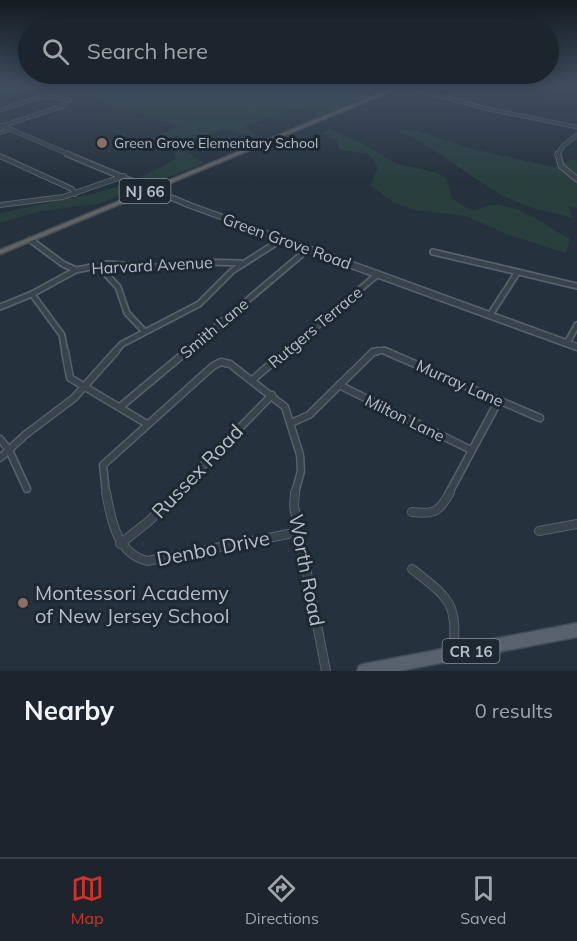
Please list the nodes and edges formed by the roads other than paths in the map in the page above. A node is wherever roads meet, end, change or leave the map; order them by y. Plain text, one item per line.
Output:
1 (26, 117) edge
2 (326, 117) edge
3 (526, 117) edge
4 (1, 125) edge
5 (577, 127) edge
6 (11, 129) junction
7 (0, 133) edge
8 (577, 135) edge
9 (0, 156) edge
10 (124, 176) junction
11 (577, 179) edge
12 (151, 189) junction
13 (75, 194) junction
14 (0, 198) edge
15 (1, 205) edge
16 (30, 239) junction
17 (281, 239) junction
18 (308, 249) junction
19 (0, 252) edge
20 (433, 252) dead end
21 (241, 263) junction
22 (106, 264) junction
23 (76, 270) junction
24 (517, 273) junction
25 (378, 274) junction
26 (577, 286) edge
27 (32, 294) junction
28 (0, 307) edge
29 (490, 315) junction
30 (577, 325) edge
31 (144, 331) junction
32 (567, 343) junction
33 (577, 347) edge
34 (252, 380) junction
35 (339, 385) junction
36 (85, 386) junction
37 (272, 395) junction
38 (498, 400) junction
39 (120, 407) junction
40 (540, 418) dead end
41 (291, 423) junction
42 (147, 424) junction
43 (0, 439) edge
44 (9, 450) junction
45 (471, 450) junction
46 (0, 458) edge
47 (27, 489) dead end
48 (412, 512) dead end
49 (577, 524) edge
50 (538, 531) dead end
51 (298, 532) junction
52 (120, 544) junction
53 (412, 569) dead end
54 (577, 630) edge
55 (453, 654) junction
56 (326, 671) edge
57 (364, 671) edge

1 - 4 street
2 - 12 highway, NJ 66
3 - 5 street
4 - 6 street, Green Grove Road
6 - 7 street
6 - 10 street, Green Grove Road
8 - 11 street
9 - 13 street
10 - 12 street, Green Grove Road
10 - 13 street
12 - 16 highway, NJ 66
12 - 17 street, Green Grove Road
13 - 15 street
14 - 15 street
16 - 19 highway, NJ 66
16 - 23 street
17 - 18 street, Green Grove Road
17 - 21 street
18 - 25 street, Green Grove Road
18 - 39 street, Smith Lane
20 - 24 street
21 - 22 street, Harvard Avenue
21 - 31 street
22 - 23 street, Harvard Avenue
22 - 31 street
23 - 27 street, Harvard Avenue
24 - 26 street
24 - 29 street
25 - 29 street, Green Grove Road
25 - 34 street, Rutgers Terrace
27 - 28 street, Harvard Avenue
27 - 36 street
29 - 32 street, Green Grove Road
30 - 32 street
31 - 36 street
32 - 33 street, Green Grove Road
34 - 37 street, Worth Road
34 - 42 street, Worth Road
35 - 38 street, Murray Lane
35 - 41 street
35 - 45 street, Milton Lane
36 - 39 street
36 - 44 street
37 - 41 street, Worth Road
37 - 52 street, Russex Road
38 - 40 street, Murray Lane
38 - 45 street
39 - 42 street
41 - 51 street, Worth Road
42 - 52 street
43 - 44 street
44 - 46 street
44 - 47 street
45 - 48 street
49 - 50 street
51 - 52 street, Denbo Drive
51 - 56 street, Worth Road
53 - 55 street
54 - 55 main road, CR 16
55 - 57 main road, CR 16

